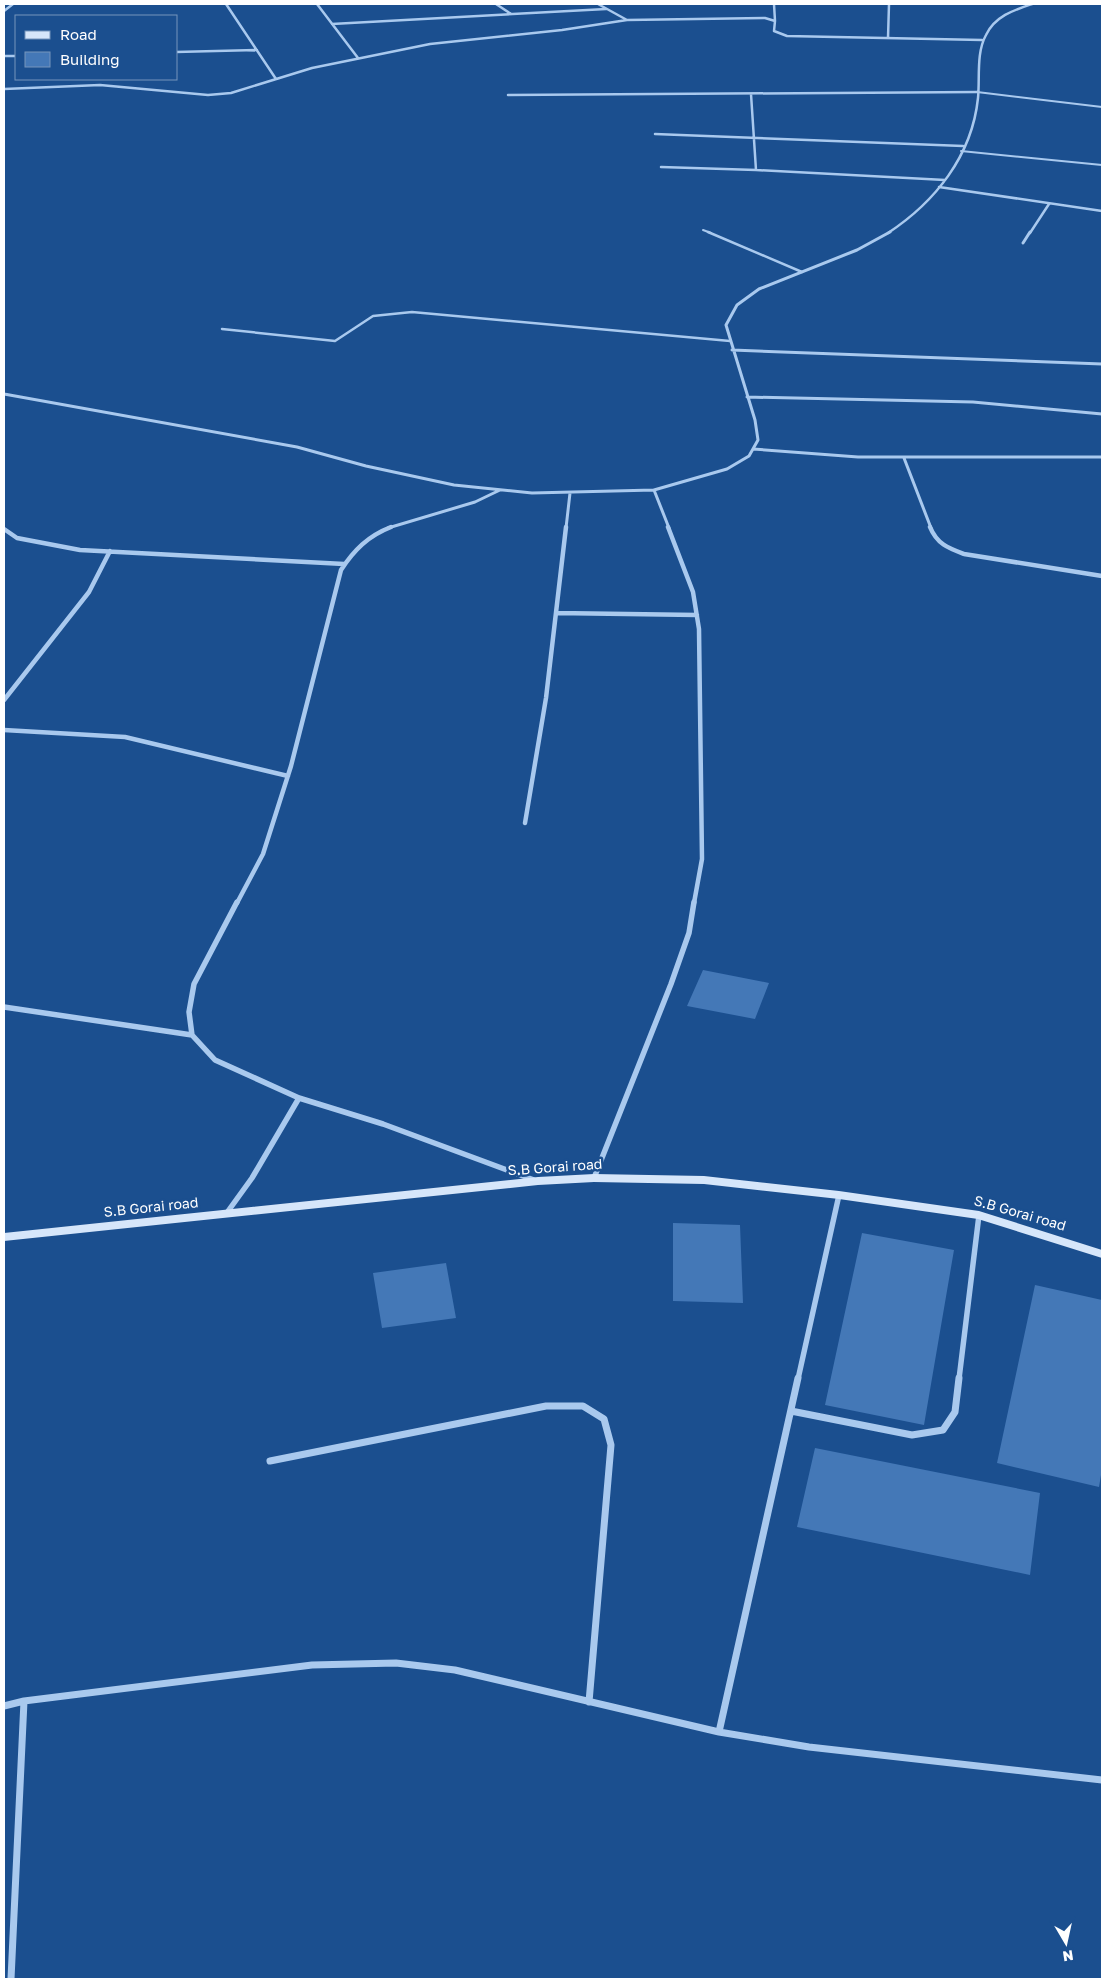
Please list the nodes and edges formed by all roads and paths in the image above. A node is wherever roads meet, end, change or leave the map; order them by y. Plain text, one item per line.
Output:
1 (12, 4) edge
2 (226, 4) edge
3 (317, 4) edge
4 (496, 4) edge
5 (598, 4) edge
6 (774, 4) edge
7 (890, 4) edge
8 (1032, 4) edge
9 (1024, 5) edge
10 (606, 9) junction
11 (4, 11) edge
12 (511, 14) junction
13 (627, 20) junction
14 (775, 21) junction
15 (332, 24) junction
16 (888, 38) junction
17 (982, 40) junction
18 (257, 50) junction
19 (178, 52) edge
20 (358, 58) junction
21 (276, 79) junction
22 (4, 89) edge
23 (977, 92) junction
24 (752, 94) junction
25 (508, 96) dead end
26 (1102, 107) edge
27 (655, 134) dead end
28 (754, 138) junction
29 (963, 146) junction
30 (961, 151) junction
31 (1102, 165) edge
32 (661, 167) dead end
33 (756, 170) junction
34 (945, 180) junction
35 (940, 187) junction
36 (1049, 204) junction
37 (1102, 211) edge
38 (703, 230) dead end
39 (1023, 243) dead end
40 (802, 272) junction
41 (222, 329) dead end
42 (730, 341) junction
43 (732, 350) junction
44 (1102, 364) edge
45 (4, 394) edge
46 (747, 397) junction
47 (1102, 414) edge
48 (753, 448) junction
49 (1102, 457) edge
50 (904, 458) junction
51 (500, 490) junction
52 (654, 490) junction
53 (570, 493) junction
54 (4, 529) edge
55 (110, 551) junction
56 (344, 564) junction
57 (1102, 576) edge
58 (556, 613) junction
59 (697, 615) junction
60 (4, 700) edge
61 (4, 730) edge
62 (288, 776) junction
63 (526, 823) dead end
64 (4, 1007) edge
65 (192, 1035) junction
66 (299, 1098) junction
67 (594, 1178) junction
68 (538, 1181) junction
69 (838, 1195) junction
70 (226, 1214) junction
71 (979, 1215) junction
72 (4, 1237) edge
73 (1102, 1254) edge
74 (791, 1411) junction
75 (270, 1462) dead end
76 (24, 1701) junction
77 (589, 1702) junction
78 (4, 1706) edge
79 (719, 1732) junction
80 (1102, 1780) edge
81 (11, 1979) edge

1 - 11 street
2 - 18 street
3 - 15 street
4 - 12 street
5 - 10 street
6 - 14 street
7 - 16 street
8 - 9 street
9 - 17 street
10 - 12 street
10 - 13 street
12 - 15 street
13 - 14 street
13 - 20 street
14 - 16 street
15 - 20 street
16 - 17 street
17 - 23 street
18 - 19 street
18 - 21 street
20 - 21 street
21 - 22 street
23 - 24 street
23 - 26 lane
23 - 29 street
24 - 25 street
24 - 28 street
27 - 28 street
28 - 29 street
28 - 33 street
29 - 30 street
30 - 31 lane
30 - 34 street
32 - 33 street
33 - 34 street
34 - 35 street
35 - 36 street
35 - 40 street
36 - 37 street
36 - 39 street
38 - 40 lane
40 - 42 street
41 - 42 lane
42 - 43 street
43 - 44 street
43 - 46 street
45 - 51 street
46 - 47 street
46 - 48 street
48 - 50 street
48 - 52 street
49 - 50 street
50 - 57 street
51 - 53 street
51 - 56 street
52 - 53 street
52 - 59 street
53 - 58 street
54 - 55 street
55 - 56 street
55 - 60 street
56 - 62 street
58 - 59 street
58 - 63 street
59 - 67 street
61 - 62 street
62 - 65 street
64 - 65 street
65 - 66 street
66 - 68 street
66 - 70 street
67 - 68 street, S.B Gorai road
67 - 69 street, S.B Gorai road
68 - 70 street, S.B Gorai road
69 - 71 street, S.B Gorai road
69 - 74 street
70 - 72 street, S.B Gorai road
71 - 73 street, S.B Gorai road
71 - 74 street
74 - 79 street
75 - 77 street
76 - 77 street
76 - 78 street
76 - 81 street
77 - 79 street
79 - 80 street

